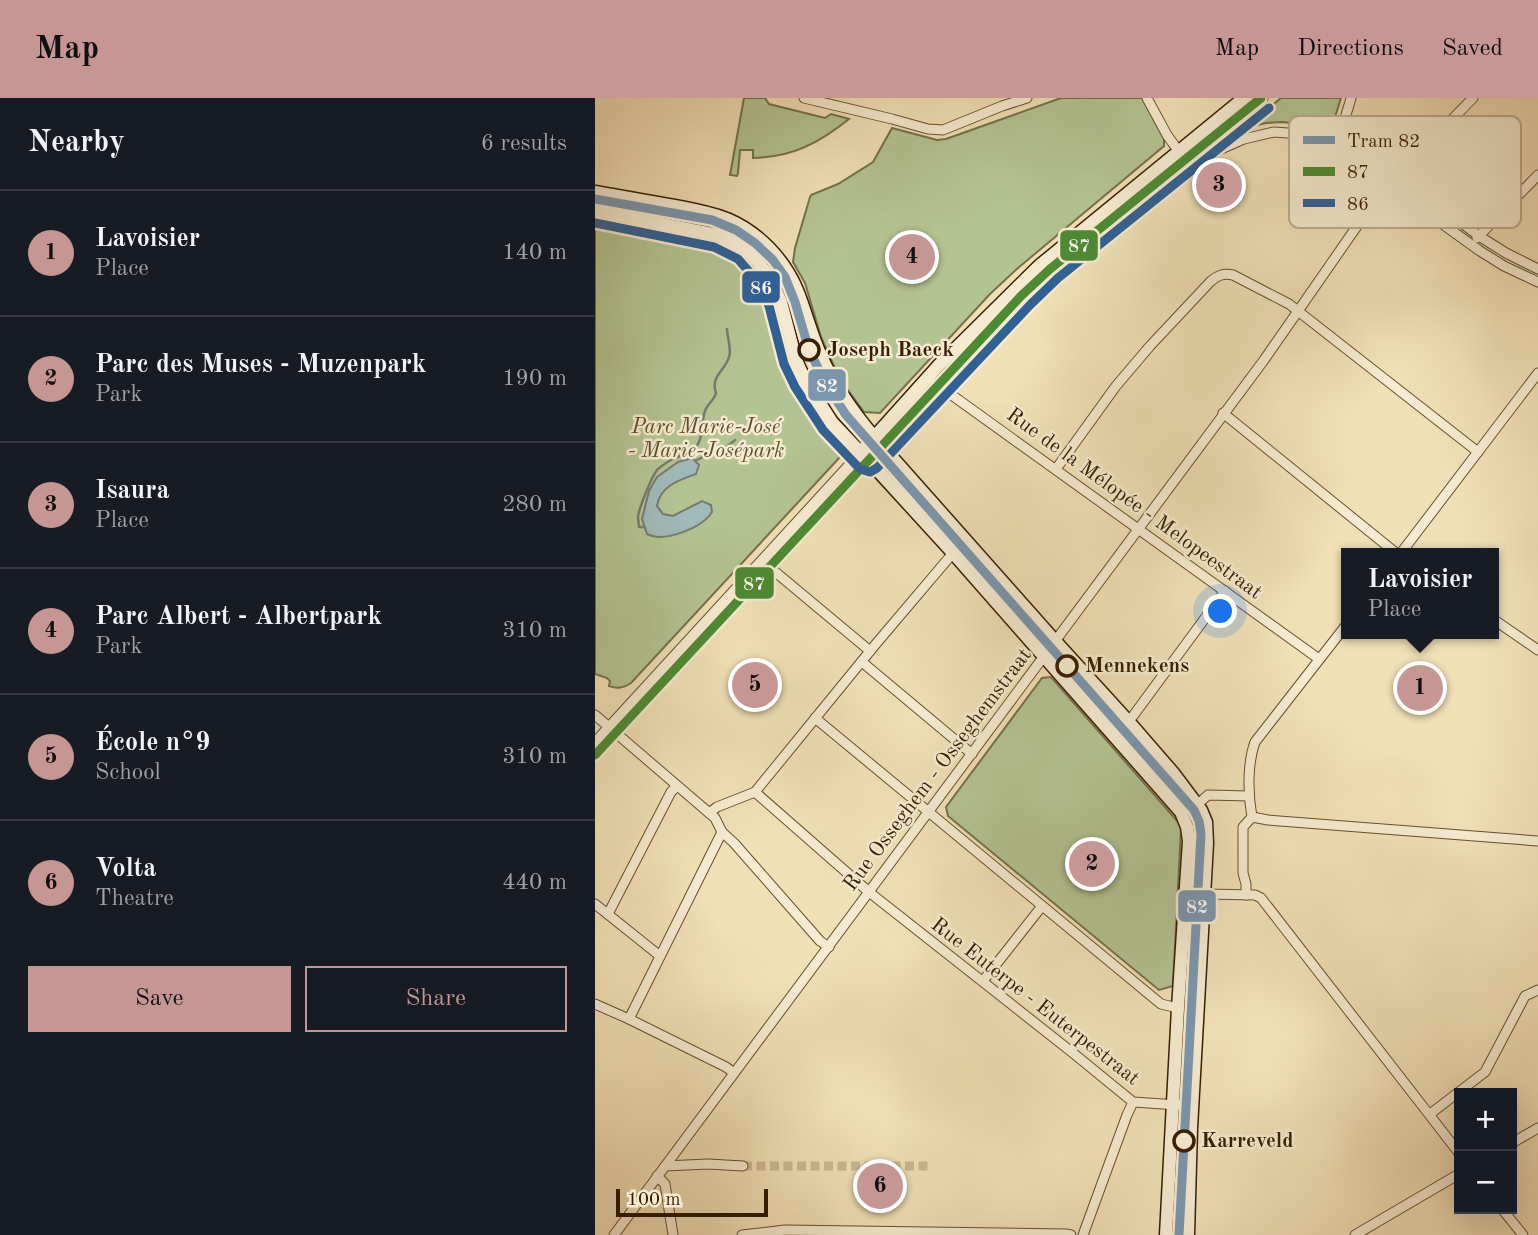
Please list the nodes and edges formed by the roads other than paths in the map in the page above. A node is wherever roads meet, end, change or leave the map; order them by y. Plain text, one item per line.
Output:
1 (804, 98) edge
2 (1027, 98) edge
3 (1147, 98) edge
4 (1244, 98) edge
5 (1261, 98) edge
6 (1351, 98) edge
7 (1473, 98) edge
8 (1001, 102) edge
9 (1345, 116) edge
10 (1455, 116) edge
11 (1289, 133) edge
12 (1182, 156) junction
13 (1538, 175) edge
14 (595, 192) edge
15 (1521, 193) edge
16 (595, 211) edge
17 (1356, 228) edge
18 (1447, 228) edge
19 (1468, 228) edge
20 (1487, 228) edge
21 (1479, 236) junction
22 (1471, 245) junction
23 (1538, 269) edge
24 (1538, 282) edge
25 (1298, 311) junction
26 (1538, 373) edge
27 (933, 381) junction
28 (1223, 413) junction
29 (878, 441) junction
30 (1478, 452) junction
31 (864, 457) junction
32 (1056, 469) junction
33 (1139, 529) junction
34 (1392, 548) edge
35 (1402, 548) edge
36 (953, 553) junction
37 (766, 564) junction
38 (1225, 591) junction
39 (1499, 623) edge
40 (1341, 630) edge
41 (1055, 641) junction
42 (1538, 650) edge
43 (870, 651) junction
44 (1044, 657) junction
45 (1319, 659) junction
46 (862, 662) junction
47 (595, 715) edge
48 (815, 718) junction
49 (1128, 721) junction
50 (612, 730) junction
51 (595, 742) edge
52 (972, 754) junction
53 (595, 755) edge
54 (677, 786) junction
55 (755, 792) junction
56 (1249, 796) junction
57 (1199, 807) junction
58 (928, 812) junction
59 (709, 813) junction
60 (1252, 817) junction
61 (1188, 827) junction
62 (722, 832) junction
63 (1538, 841) edge
64 (1185, 883) junction
65 (869, 892) junction
66 (1205, 894) junction
67 (1246, 895) junction
68 (595, 904) edge
69 (1042, 906) junction
70 (608, 914) junction
71 (829, 947) junction
72 (660, 956) junction
73 (983, 981) junction
74 (1538, 990) edge
75 (595, 1004) edge
76 (1178, 1008) junction
77 (629, 1019) junction
78 (734, 1073) junction
79 (1133, 1102) junction
80 (1173, 1105) junction
81 (1193, 1106) junction
82 (1430, 1114) junction
83 (1538, 1128) edge
84 (1517, 1140) edge
85 (1458, 1151) edge
86 (665, 1166) junction
87 (743, 1166) tunnel mouth
88 (657, 1175) junction
89 (1454, 1177) edge
90 (1506, 1214) edge
91 (614, 1235) edge
92 (673, 1235) edge
93 (742, 1235) edge
94 (1071, 1235) edge
95 (1083, 1235) edge
96 (1166, 1235) edge
97 (1188, 1235) edge
98 (1355, 1235) edge
99 (1523, 1235) edge

1 - 8 street
2 - 8 street
3 - 12 street
4 - 12 street
5 - 12 street
6 - 9 street
7 - 10 street, Rue Osseghem - Osseghemstraat
11 - 12 street
12 - 27 street
13 - 15 street
14 - 29 street
16 - 31 street
17 - 25 street, Rue Osseghem - Osseghemstraat
18 - 22 street
19 - 21 street
20 - 21 street
21 - 22 street
21 - 23 street
22 - 24 street
25 - 28 street, Rue Osseghem - Osseghemstraat
25 - 30 street
25 - 32 street
26 - 30 street
27 - 29 street
27 - 32 street, Rue de la Mélopée - Melopeestraat
28 - 33 street, Rue Osseghem - Osseghemstraat
28 - 34 street
29 - 31 street
29 - 41 street
30 - 35 street
31 - 36 street
31 - 37 street
32 - 33 street, Rue de la Mélopée - Melopeestraat
33 - 38 street, Rue de la Mélopée - Melopeestraat
33 - 41 street, Rue Osseghem - Osseghemstraat
36 - 43 street
36 - 44 street
37 - 43 street
37 - 50 street
38 - 45 street, Rue de la Mélopée - Melopeestraat
38 - 49 street
39 - 42 street
40 - 45 street
41 - 44 street, Rue Osseghem - Osseghemstraat
41 - 49 street
43 - 46 street
44 - 52 street, Rue Osseghem - Osseghemstraat
44 - 61 street
45 - 56 street
46 - 48 street
46 - 52 street
47 - 50 street
48 - 55 street
48 - 58 street
49 - 57 street
50 - 51 street
50 - 53 street
50 - 54 street
52 - 58 street, Rue Osseghem - Osseghemstraat
54 - 59 street
54 - 70 street
55 - 59 street
55 - 65 street, Rue Euterpe - Euterpestraat
56 - 57 street
56 - 60 street
57 - 61 street
57 - 66 street
58 - 65 street, Rue Osseghem - Osseghemstraat
58 - 69 street
59 - 62 street
60 - 63 street
60 - 67 street
61 - 64 street
62 - 71 street
62 - 72 street
64 - 66 street
64 - 76 street
65 - 71 street, Rue Osseghem - Osseghemstraat
65 - 73 street, Rue Euterpe - Euterpestraat
66 - 67 street
66 - 81 street
67 - 82 street
68 - 70 street
69 - 73 street
69 - 76 street
70 - 72 street
71 - 78 street, Rue Osseghem - Osseghemstraat
72 - 77 street
73 - 79 street, Rue Euterpe - Euterpestraat
74 - 82 street
75 - 77 street
76 - 80 street
77 - 78 street
78 - 86 street, Rue Osseghem - Osseghemstraat
79 - 80 street, Rue Euterpe - Euterpestraat
79 - 95 street
80 - 81 street, Rue Euterpe - Euterpestraat
80 - 96 street
81 - 97 street
82 - 85 street
83 - 84 street
86 - 87 street
86 - 88 street, Rue Osseghem - Osseghemstraat
88 - 91 street, Rue Osseghem - Osseghemstraat
88 - 92 street
89 - 98 street
90 - 99 street
93 - 94 street

